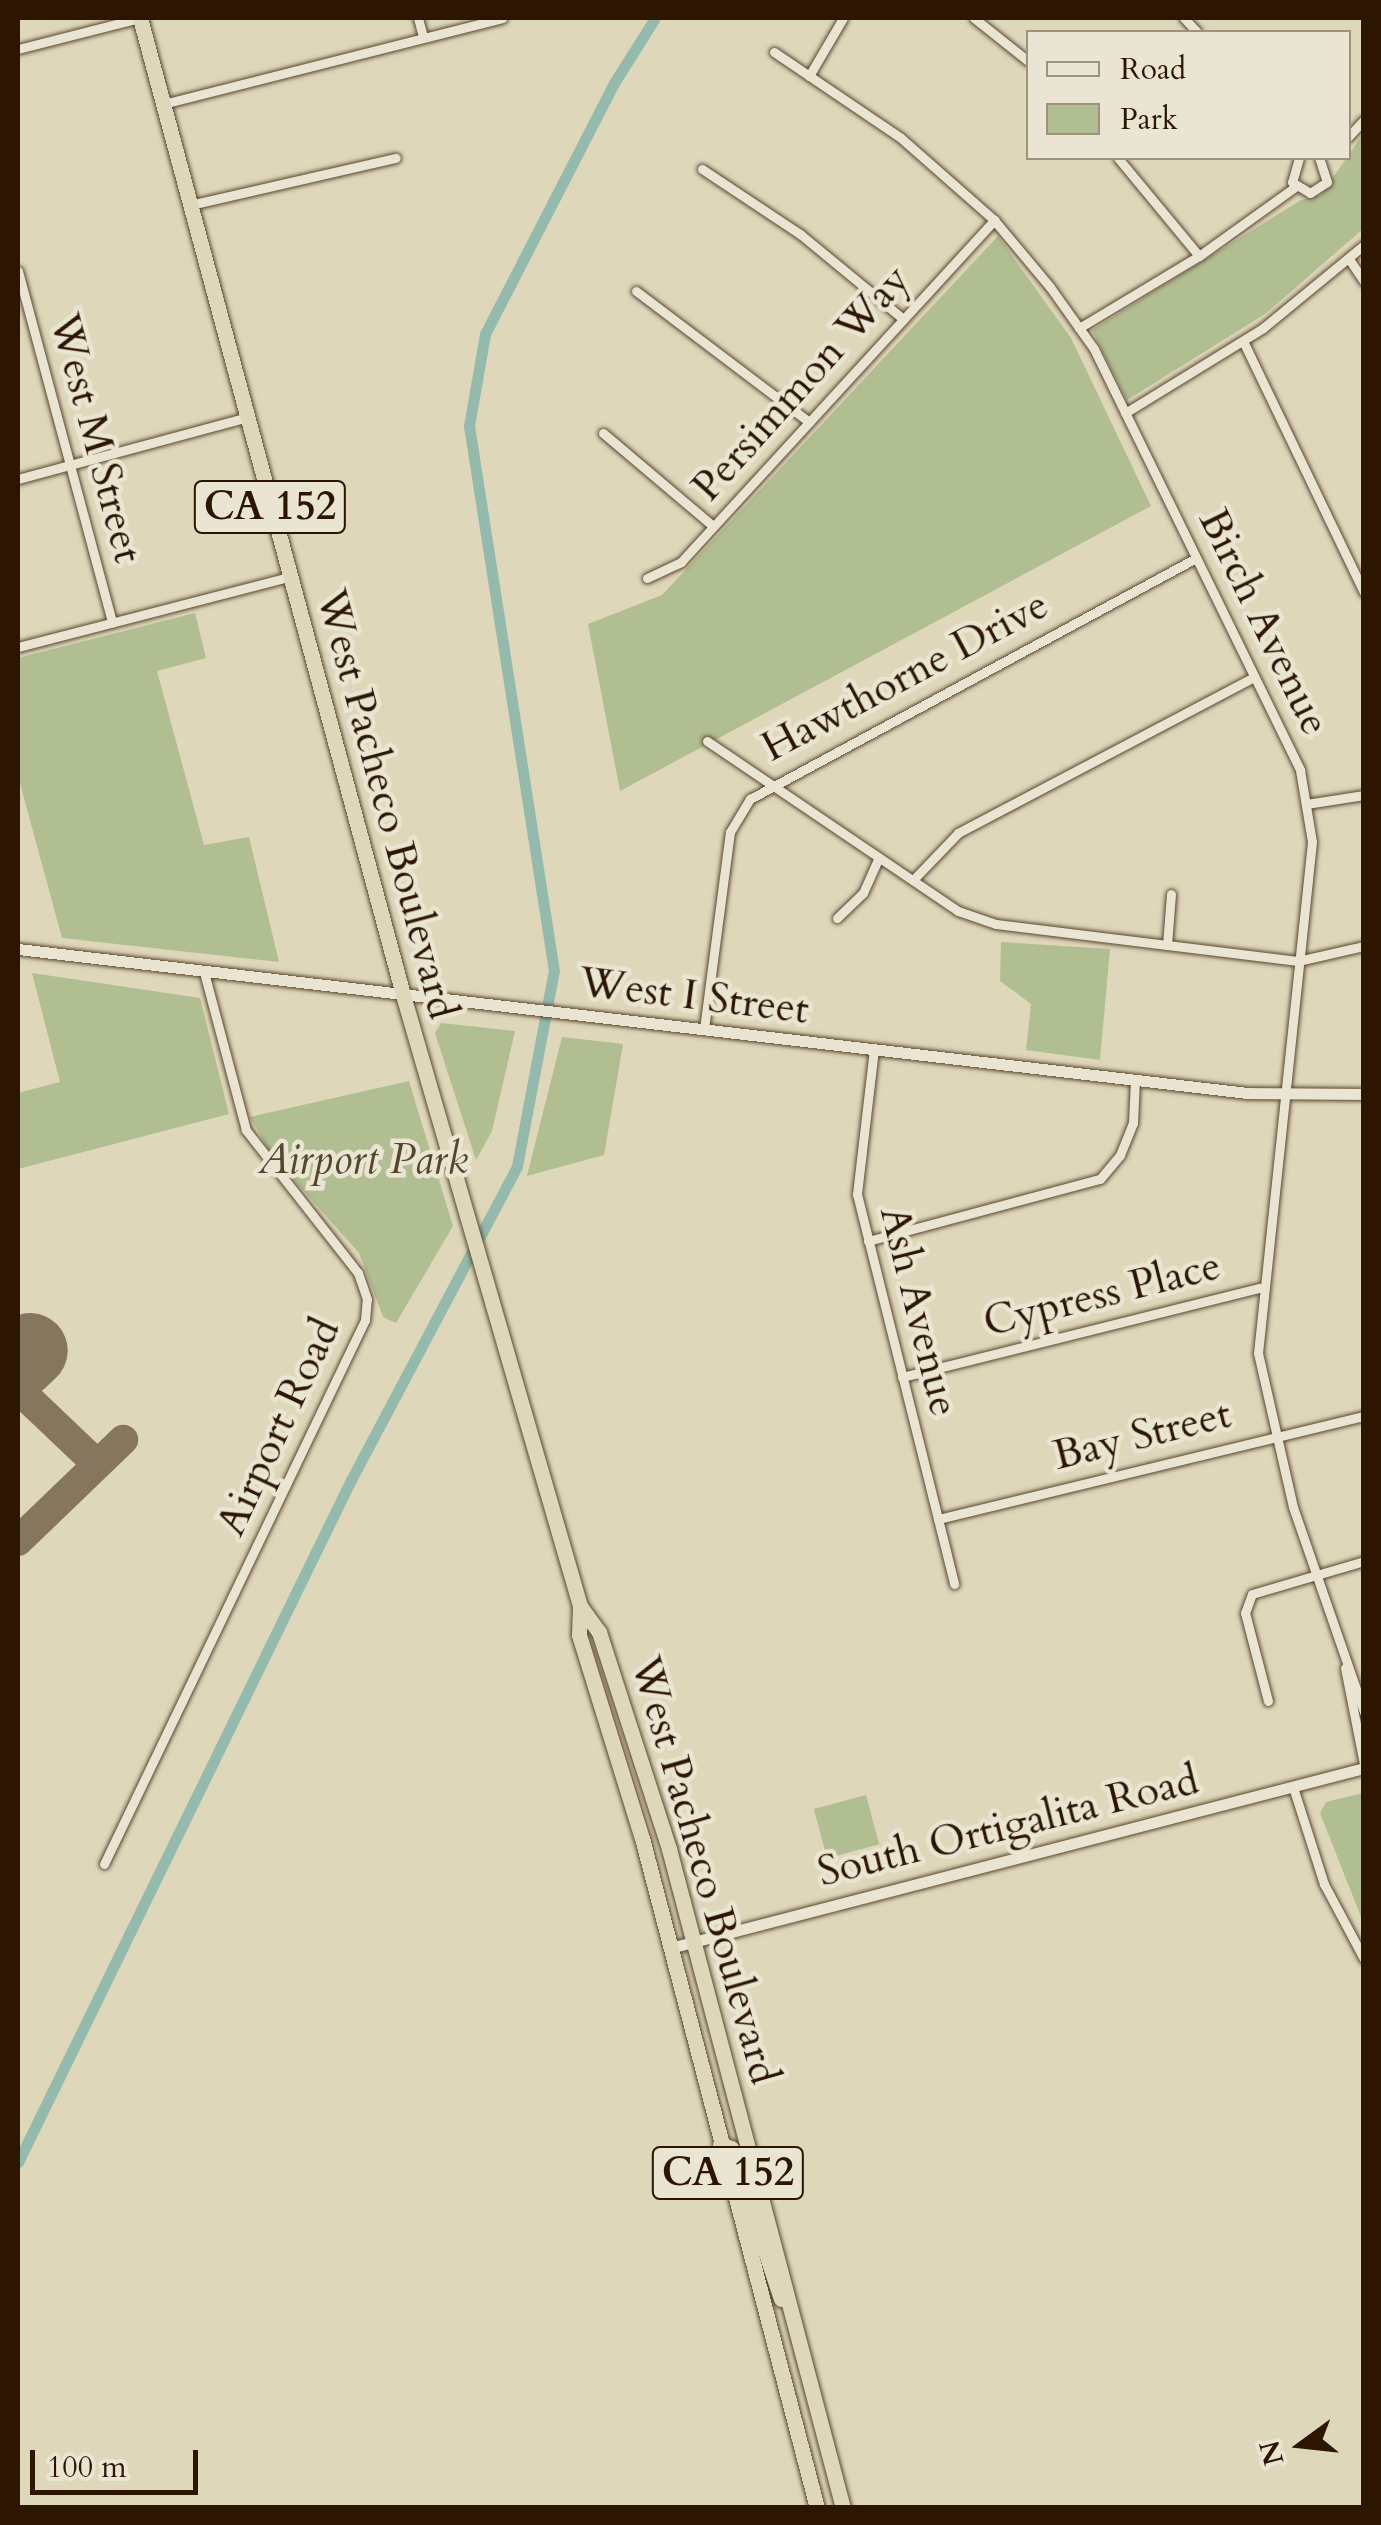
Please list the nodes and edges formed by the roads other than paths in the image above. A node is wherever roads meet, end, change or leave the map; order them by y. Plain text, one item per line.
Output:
1 (140, 18) edge
2 (418, 18) edge
3 (502, 18) edge
4 (844, 18) edge
5 (974, 18) edge
6 (422, 37) junction
7 (18, 49) edge
8 (774, 52) dead end
9 (1026, 59) edge
10 (809, 76) junction
11 (163, 104) junction
12 (396, 158) dead end
13 (1120, 160) edge
14 (1297, 160) edge
15 (1324, 160) edge
16 (702, 169) dead end
17 (1295, 187) junction
18 (190, 205) junction
19 (994, 220) junction
20 (1364, 245) edge
21 (1199, 256) junction
22 (1349, 258) junction
23 (18, 271) edge
24 (1364, 281) edge
25 (636, 291) dead end
26 (903, 319) junction
27 (1079, 328) junction
28 (1243, 341) junction
29 (1125, 413) junction
30 (247, 417) junction
31 (809, 422) junction
32 (603, 433) dead end
33 (70, 466) junction
34 (18, 479) edge
35 (714, 526) junction
36 (1196, 558) junction
37 (288, 577) junction
38 (648, 578) dead end
39 (1364, 592) edge
40 (112, 623) junction
41 (18, 647) edge
42 (1254, 676) junction
43 (707, 740) dead end
44 (770, 783) junction
45 (1364, 796) edge
46 (1306, 804) junction
47 (879, 857) junction
48 (913, 880) junction
49 (1171, 894) dead end
50 (837, 918) dead end
51 (1167, 944) junction
52 (1364, 946) edge
53 (18, 949) edge
54 (1298, 961) junction
55 (204, 972) junction
56 (403, 995) junction
57 (704, 1030) junction
58 (874, 1049) junction
59 (1135, 1079) junction
60 (1364, 1094) edge
61 (1283, 1096) junction
62 (868, 1242) junction
63 (1260, 1288) junction
64 (902, 1377) junction
65 (1364, 1416) edge
66 (1275, 1435) junction
67 (938, 1519) junction
68 (1364, 1561) edge
69 (1317, 1573) junction
70 (954, 1584) dead end
71 (580, 1606) junction
72 (1345, 1665) junction
73 (1268, 1701) dead end
74 (1364, 1712) edge
75 (1364, 1766) edge
76 (1294, 1787) junction
77 (104, 1864) dead end
78 (694, 1941) junction
79 (670, 1948) junction
80 (1364, 1960) edge
81 (720, 2144) junction
82 (802, 2348) junction
83 (816, 2508) edge
84 (843, 2508) edge

1 - 7 street
1 - 11 highway, West Pacheco Boulevard / CA 152
2 - 6 street
3 - 6 street
4 - 10 street
5 - 9 street
6 - 11 street
8 - 10 street, Birch Avenue
10 - 19 street, Birch Avenue
11 - 18 highway, West Pacheco Boulevard / CA 152
12 - 18 street
13 - 21 street
14 - 17 street
15 - 17 street
16 - 26 street
17 - 21 street
18 - 30 highway, West Pacheco Boulevard / CA 152
19 - 26 street, Persimmon Way
19 - 27 street, Birch Avenue
20 - 22 street
21 - 27 street
22 - 24 street
22 - 28 street
23 - 33 street, West M Street
25 - 31 street
26 - 31 street, Persimmon Way
27 - 29 street, Birch Avenue
28 - 29 street
28 - 39 street
29 - 36 street, Birch Avenue
30 - 33 street
30 - 37 highway, West Pacheco Boulevard / CA 152
31 - 35 street, Persimmon Way
32 - 35 street
33 - 34 street
33 - 40 street, West M Street
35 - 38 street, Persimmon Way
36 - 42 street, Birch Avenue
36 - 44 street, Hawthorne Drive
37 - 40 street
37 - 56 highway, West Pacheco Boulevard / CA 152
40 - 41 street
42 - 46 street, Birch Avenue
42 - 48 street
43 - 44 street
44 - 47 street
44 - 57 street, Hawthorne Drive
45 - 46 street
46 - 54 street, Birch Avenue
47 - 48 street
47 - 50 street
48 - 51 street
49 - 51 street
51 - 54 street
52 - 54 street
53 - 55 street, West I Street
54 - 61 street, Birch Avenue
55 - 56 street, West I Street
55 - 77 street, Airport Road
56 - 57 street, West I Street
56 - 71 highway, West Pacheco Boulevard / CA 152
57 - 58 street, West I Street
58 - 59 street, West I Street
58 - 62 street, Ash Avenue
59 - 61 street, West I Street
59 - 62 street
60 - 61 street, West I Street
61 - 63 street, Birch Avenue
62 - 64 street, Ash Avenue
63 - 64 street, Cypress Place
63 - 66 street, Birch Avenue
64 - 67 street, Ash Avenue
65 - 66 street, Bay Street
66 - 67 street, Bay Street
66 - 69 street, Birch Avenue
67 - 70 street, Ash Avenue
68 - 69 street
69 - 72 street, Birch Avenue
69 - 73 street
71 - 78 highway, West Pacheco Boulevard / CA 152
71 - 79 highway, West Pacheco Boulevard / CA 152
72 - 74 street, Birch Avenue
72 - 75 street, Birch Avenue
75 - 76 street, South Ortigalita Road
76 - 78 street, South Ortigalita Road
76 - 80 street
78 - 79 street, South Ortigalita Road
78 - 82 highway, West Pacheco Boulevard / CA 152
79 - 81 highway, West Pacheco Boulevard / CA 152
81 - 82 highway
81 - 83 highway, West Pacheco Boulevard / CA 152
82 - 84 highway, West Pacheco Boulevard / CA 152

